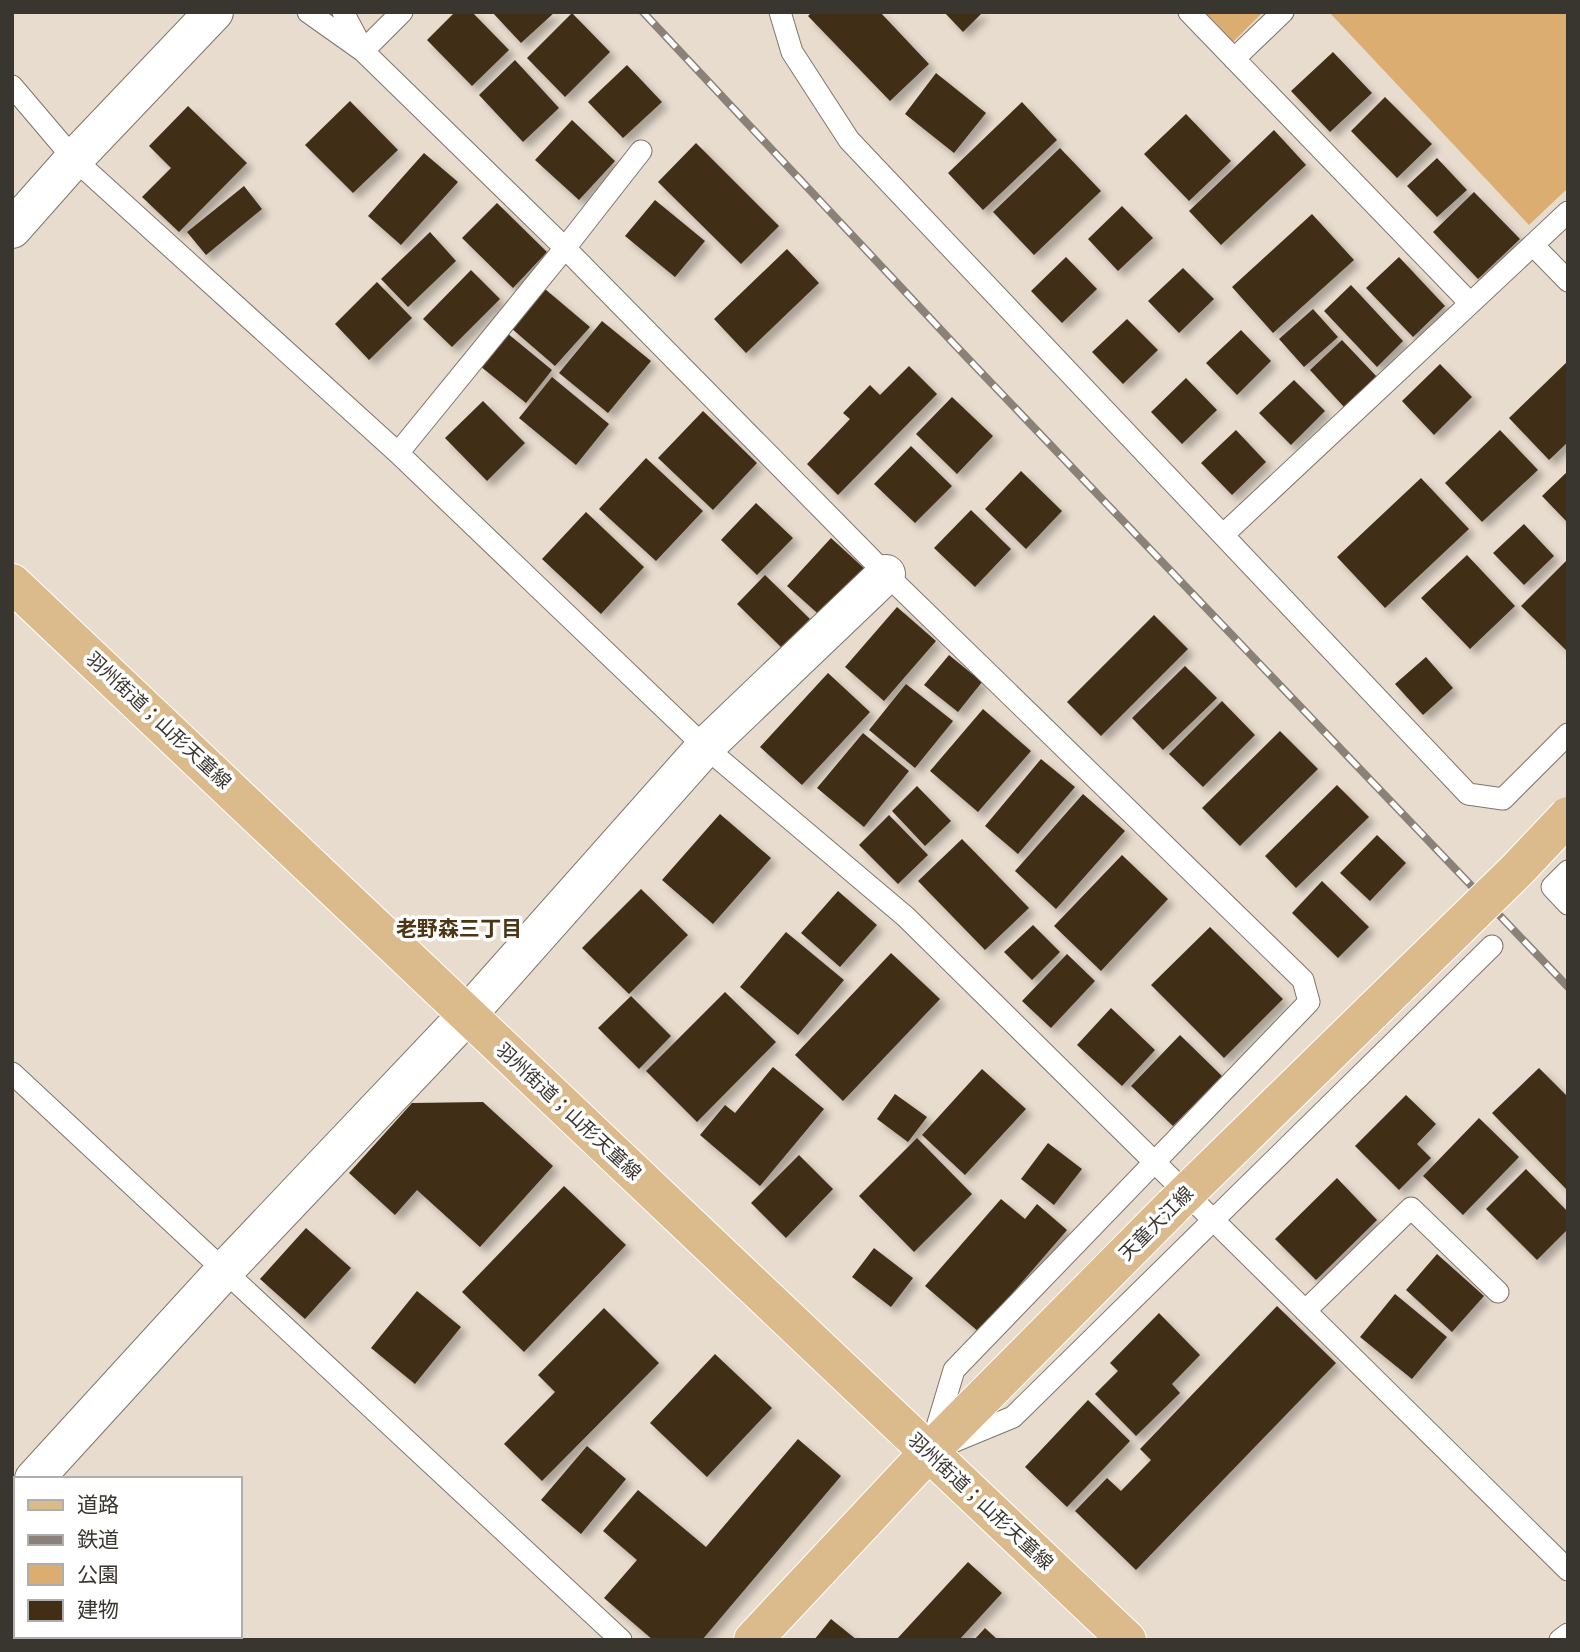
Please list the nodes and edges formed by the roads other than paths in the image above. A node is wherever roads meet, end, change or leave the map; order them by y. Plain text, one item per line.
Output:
1 (214, 12) edge
2 (308, 12) edge
3 (343, 12) edge
4 (402, 12) edge
5 (780, 12) edge
6 (1189, 12) edge
7 (1283, 12) edge
8 (363, 51) junction
9 (1234, 59) junction
10 (12, 86) edge
11 (641, 151) dead end
12 (74, 159) junction
13 (1568, 212) edge
14 (12, 229) edge
15 (1533, 245) junction
16 (565, 248) junction
17 (1568, 281) edge
18 (1470, 303) junction
19 (398, 453) junction
20 (1224, 534) junction
21 (886, 574) junction
22 (12, 583) edge
23 (1568, 734) edge
24 (705, 747) junction
25 (1568, 816) edge
26 (1568, 871) edge
27 (1568, 904) edge
28 (1492, 946) dead end
29 (467, 1014) junction
30 (12, 1073) edge
31 (1153, 1162) junction
32 (1212, 1220) junction
33 (225, 1270) junction
34 (1498, 1292) dead end
35 (1305, 1311) junction
36 (929, 1452) junction
37 (36, 1477) edge
38 (1568, 1570) edge
39 (1568, 1634) edge
40 (621, 1640) edge
41 (753, 1640) edge
42 (1127, 1640) edge
43 (1560, 1640) edge

1 - 12 street
2 - 8 lane
3 - 8 lane
4 - 8 lane
5 - 20 lane
6 - 9 lane
7 - 9 lane
8 - 16 lane
9 - 18 lane
10 - 12 lane
11 - 16 lane
12 - 14 street
12 - 19 lane
13 - 15 lane
15 - 17 lane
15 - 18 lane
16 - 19 lane
16 - 21 lane
18 - 20 lane
19 - 24 lane
20 - 23 lane
21 - 24 street
21 - 31 lane
22 - 29 main road, 羽州街道；山形天童線
24 - 29 street
24 - 31 lane
25 - 36 main road, 天童大江線, bridge
26 - 27 lane
28 - 32 lane
29 - 33 street
29 - 36 main road, 羽州街道；山形天童線
30 - 33 lane
31 - 32 lane
31 - 36 lane
32 - 35 lane
32 - 36 lane
33 - 37 street
33 - 40 lane
34 - 35 lane
35 - 38 lane
36 - 41 main road, 天童大江線
36 - 42 main road, 羽州街道；山形天童線
39 - 43 lane

